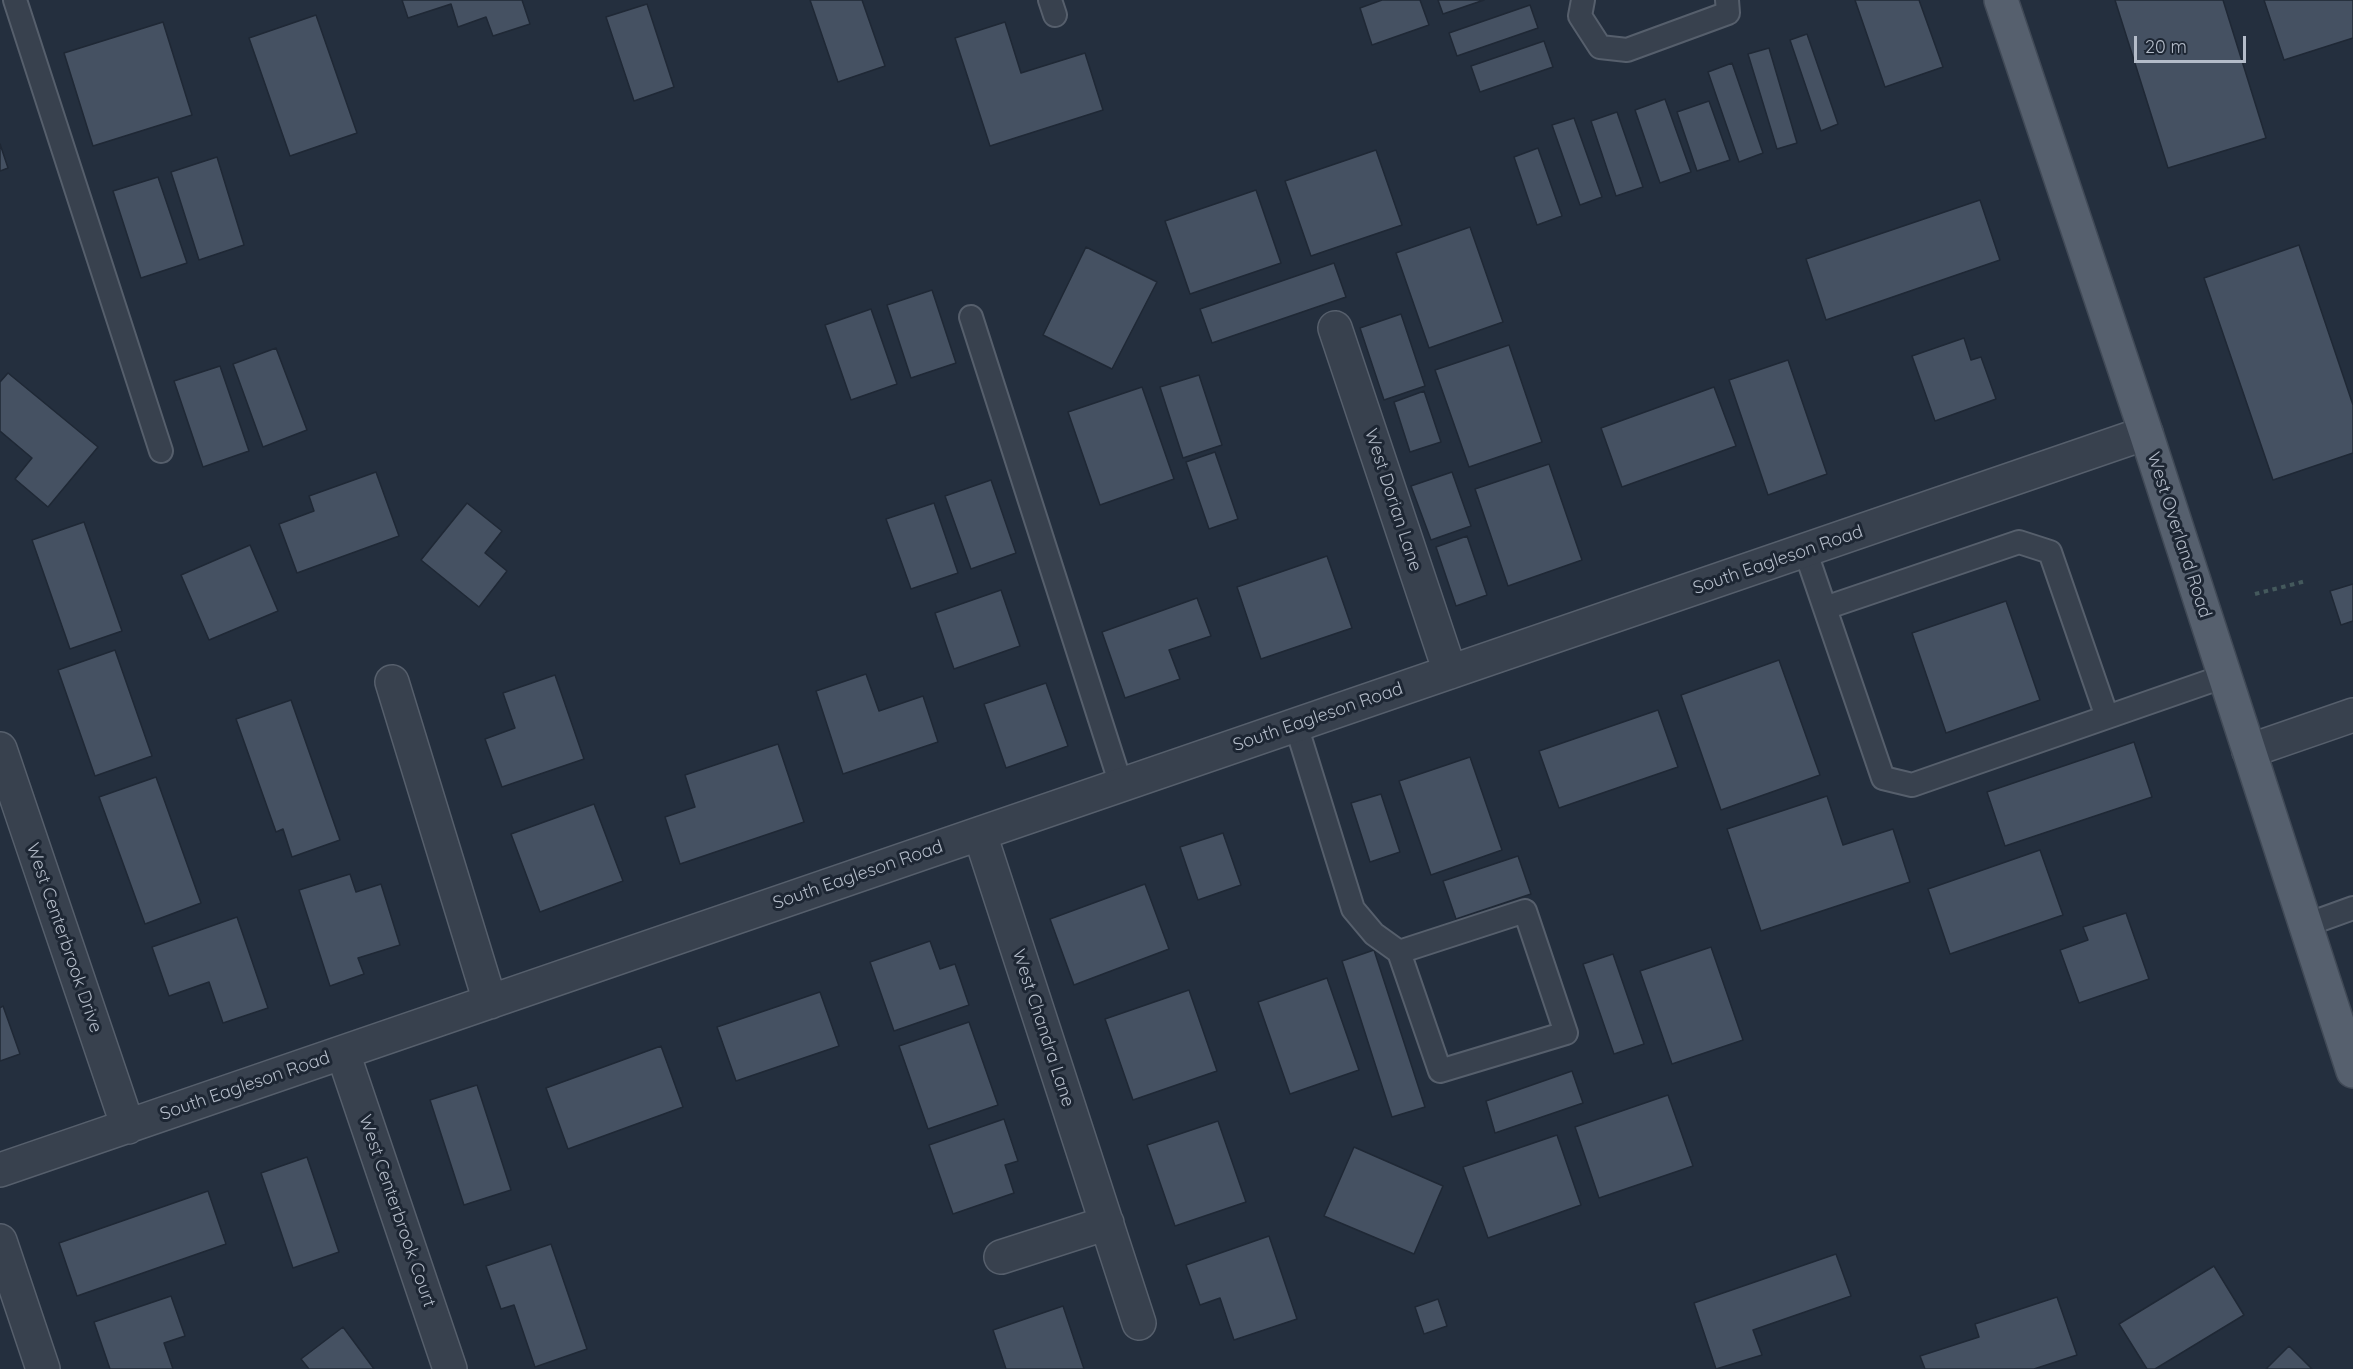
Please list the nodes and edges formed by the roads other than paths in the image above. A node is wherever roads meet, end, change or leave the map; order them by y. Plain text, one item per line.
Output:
1 (15, 0) edge
2 (1583, 0) edge
3 (1727, 0) edge
4 (2001, 0) edge
5 (971, 317) dead end
6 (1335, 328) dead end
7 (2145, 433) junction
8 (160, 451) dead end
9 (1805, 550) junction
10 (1825, 608) junction
11 (1450, 672) junction
12 (2225, 676) junction
13 (392, 682) dead end
14 (2353, 715) edge
15 (2107, 717) junction
16 (1296, 725) junction
17 (0, 749) edge
18 (2249, 751) junction
19 (1121, 785) junction
20 (980, 834) junction
21 (2353, 908) edge
22 (2306, 925) junction
23 (1400, 952) junction
24 (490, 1002) junction
25 (343, 1053) junction
26 (2353, 1071) edge
27 (128, 1126) junction
28 (0, 1170) edge
29 (1107, 1223) junction
30 (0, 1240) edge
31 (1001, 1257) dead end
32 (1139, 1323) dead end
33 (43, 1369) edge
34 (450, 1369) edge

1 - 8 lane
2 - 3 lane
4 - 7 main road, West Overland Road
5 - 19 lane
6 - 11 street, West Dorian Lane
7 - 9 street, South Eagleson Road
7 - 12 main road, West Overland Road
9 - 10 lane
9 - 11 street, South Eagleson Road
10 - 15 lane
10 - 15 lane
11 - 16 street, South Eagleson Road
12 - 15 lane
12 - 18 main road, West Overland Road
13 - 24 street
14 - 18 street
16 - 19 street, South Eagleson Road
16 - 23 lane
17 - 27 street, West Centerbrook Drive
18 - 22 main road, West Overland Road
19 - 20 street, South Eagleson Road
20 - 24 street, South Eagleson Road
20 - 29 street, West Chandra Lane
21 - 22 lane
22 - 26 main road, West Overland Road
23 - 23 lane
24 - 25 street, South Eagleson Road
25 - 27 street, South Eagleson Road
25 - 34 street, West Centerbrook Court
27 - 28 street, South Eagleson Road
29 - 31 street
29 - 32 street, West Chandra Lane
30 - 33 street

